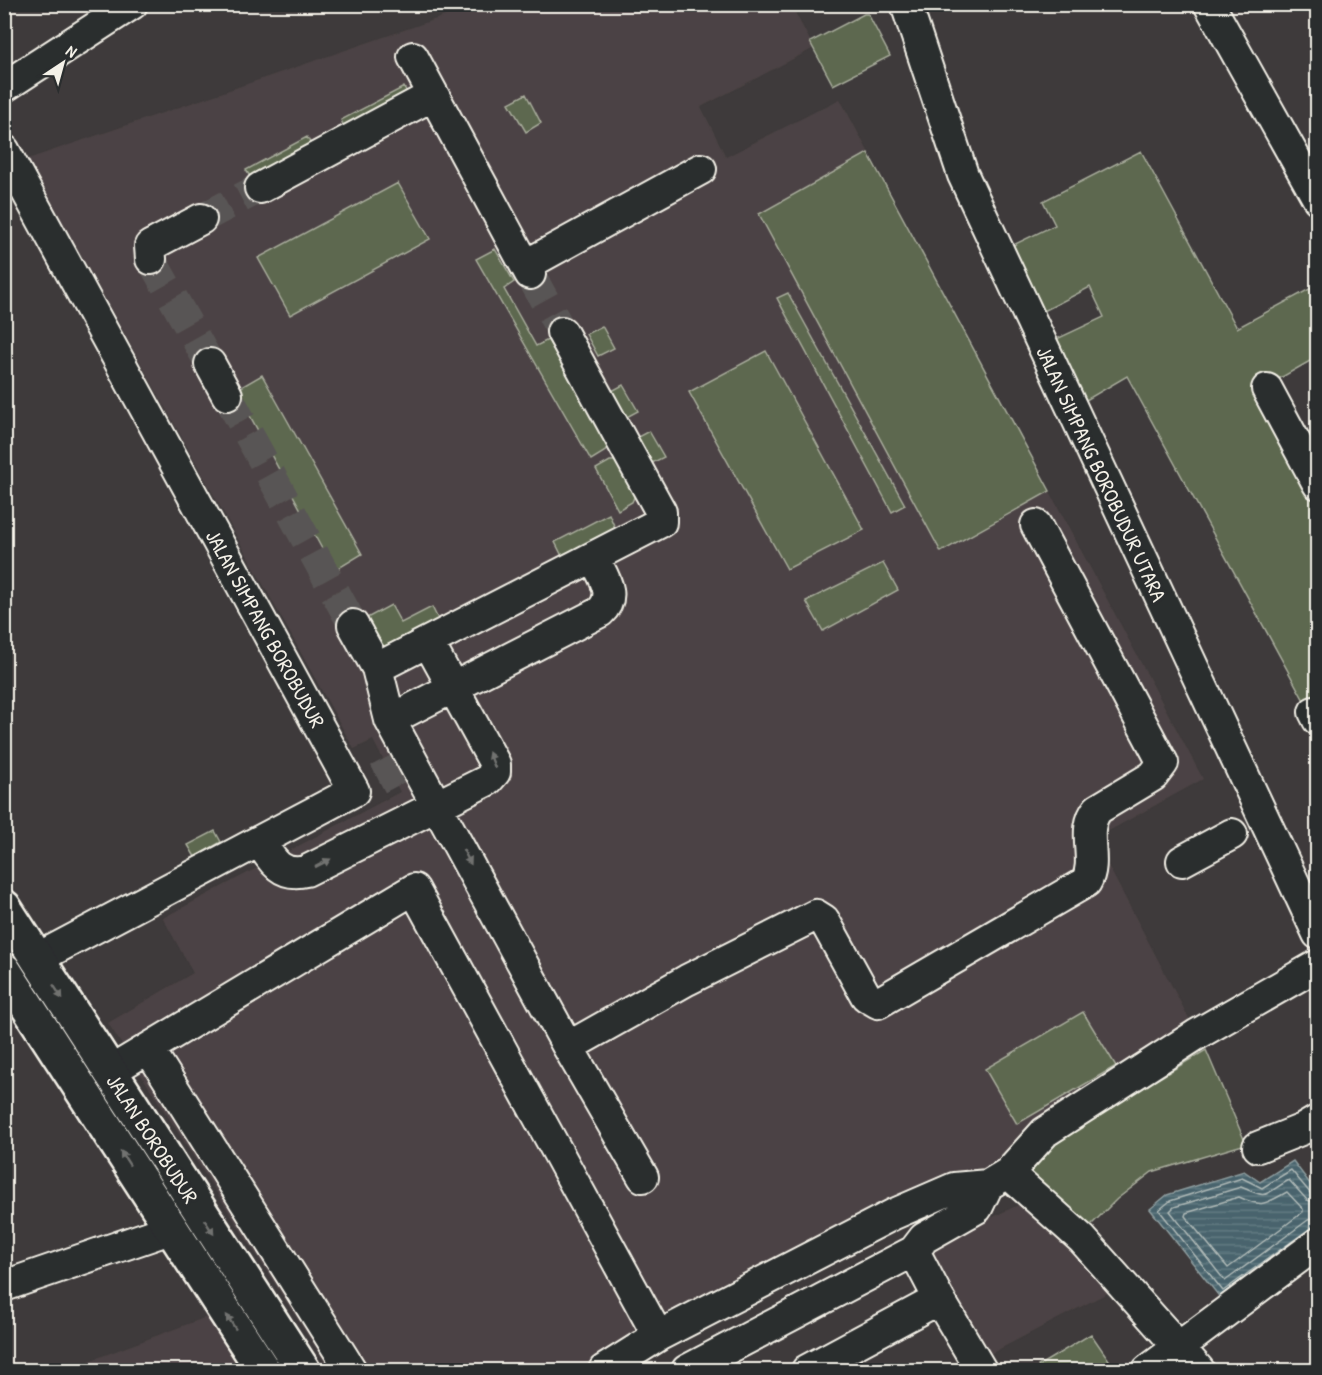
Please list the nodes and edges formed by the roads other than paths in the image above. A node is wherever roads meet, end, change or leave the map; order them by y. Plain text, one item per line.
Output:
1 (132, 4) edge
2 (906, 4) edge
3 (1209, 4) edge
4 (413, 57) dead end
5 (4, 87) edge
6 (433, 94) junction
7 (4, 150) edge
8 (701, 169) dead end
9 (260, 188) tunnel mouth
10 (1317, 199) edge
11 (201, 219) tunnel mouth
12 (151, 259) dead end
13 (562, 332) tunnel mouth
14 (210, 364) tunnel mouth
15 (1267, 389) dead end
16 (227, 395) tunnel mouth
17 (1317, 484) edge
18 (1036, 525) dead end
19 (594, 558) junction
20 (353, 625) tunnel mouth
21 (428, 642) junction
22 (377, 668) junction
23 (453, 686) junction
24 (390, 720) junction
25 (386, 775) junction
26 (438, 806) junction
27 (1250, 825) junction
28 (260, 841) junction
29 (1182, 861) dead end
30 (4, 907) edge
31 (1317, 934) edge
32 (36, 959) junction
33 (1317, 965) edge
34 (4, 970) edge
35 (568, 1047) junction
36 (149, 1049) junction
37 (109, 1072) junction
38 (1313, 1133) edge
39 (1258, 1147) dead end
40 (643, 1177) dead end
41 (998, 1179) junction
42 (170, 1228) junction
43 (1317, 1243) edge
44 (914, 1251) junction
45 (4, 1286) edge
46 (939, 1299) junction
47 (658, 1336) junction
48 (1178, 1347) junction
49 (254, 1368) edge
50 (978, 1369) edge
51 (303, 1371) edge
52 (351, 1371) edge
53 (604, 1371) edge
54 (687, 1371) edge
55 (807, 1371) edge
56 (1148, 1371) edge
57 (1199, 1371) edge

1 - 5 street
2 - 27 street, JALAN SIMPANG BOROBUDUR UTARA
3 - 10 street
4 - 6 street
6 - 8 street
6 - 9 street
7 - 25 street, JALAN SIMPANG BOROBUDUR
11 - 12 street
13 - 19 street
14 - 16 street
15 - 17 street
18 - 35 street
19 - 21 street
19 - 23 street
20 - 22 street
21 - 22 street
21 - 23 street
22 - 24 street
23 - 24 street
26 -> 23 street
24 - 25 street
25 - 26 street
25 - 28 street
28 -> 26 street
26 -> 35 street
27 - 29 street
27 - 31 street, JALAN SIMPANG BOROBUDUR UTARA
28 - 32 street
30 - 32 main road, JALAN BOROBUDUR
32 -> 37 main road, JALAN BOROBUDUR
33 - 41 street
42 -> 34 main road, JALAN BOROBUDUR
35 - 40 street
36 - 37 street
36 - 47 street
36 - 52 street
37 -> 51 main road, JALAN BOROBUDUR
38 - 39 street
41 - 44 street
41 - 47 street
41 - 48 street
42 - 45 street
49 -> 42 main road, JALAN BOROBUDUR
43 - 48 street
44 - 46 street
44 - 54 street
46 - 50 street
46 - 55 street
47 - 53 street
48 - 56 street
48 - 57 street

